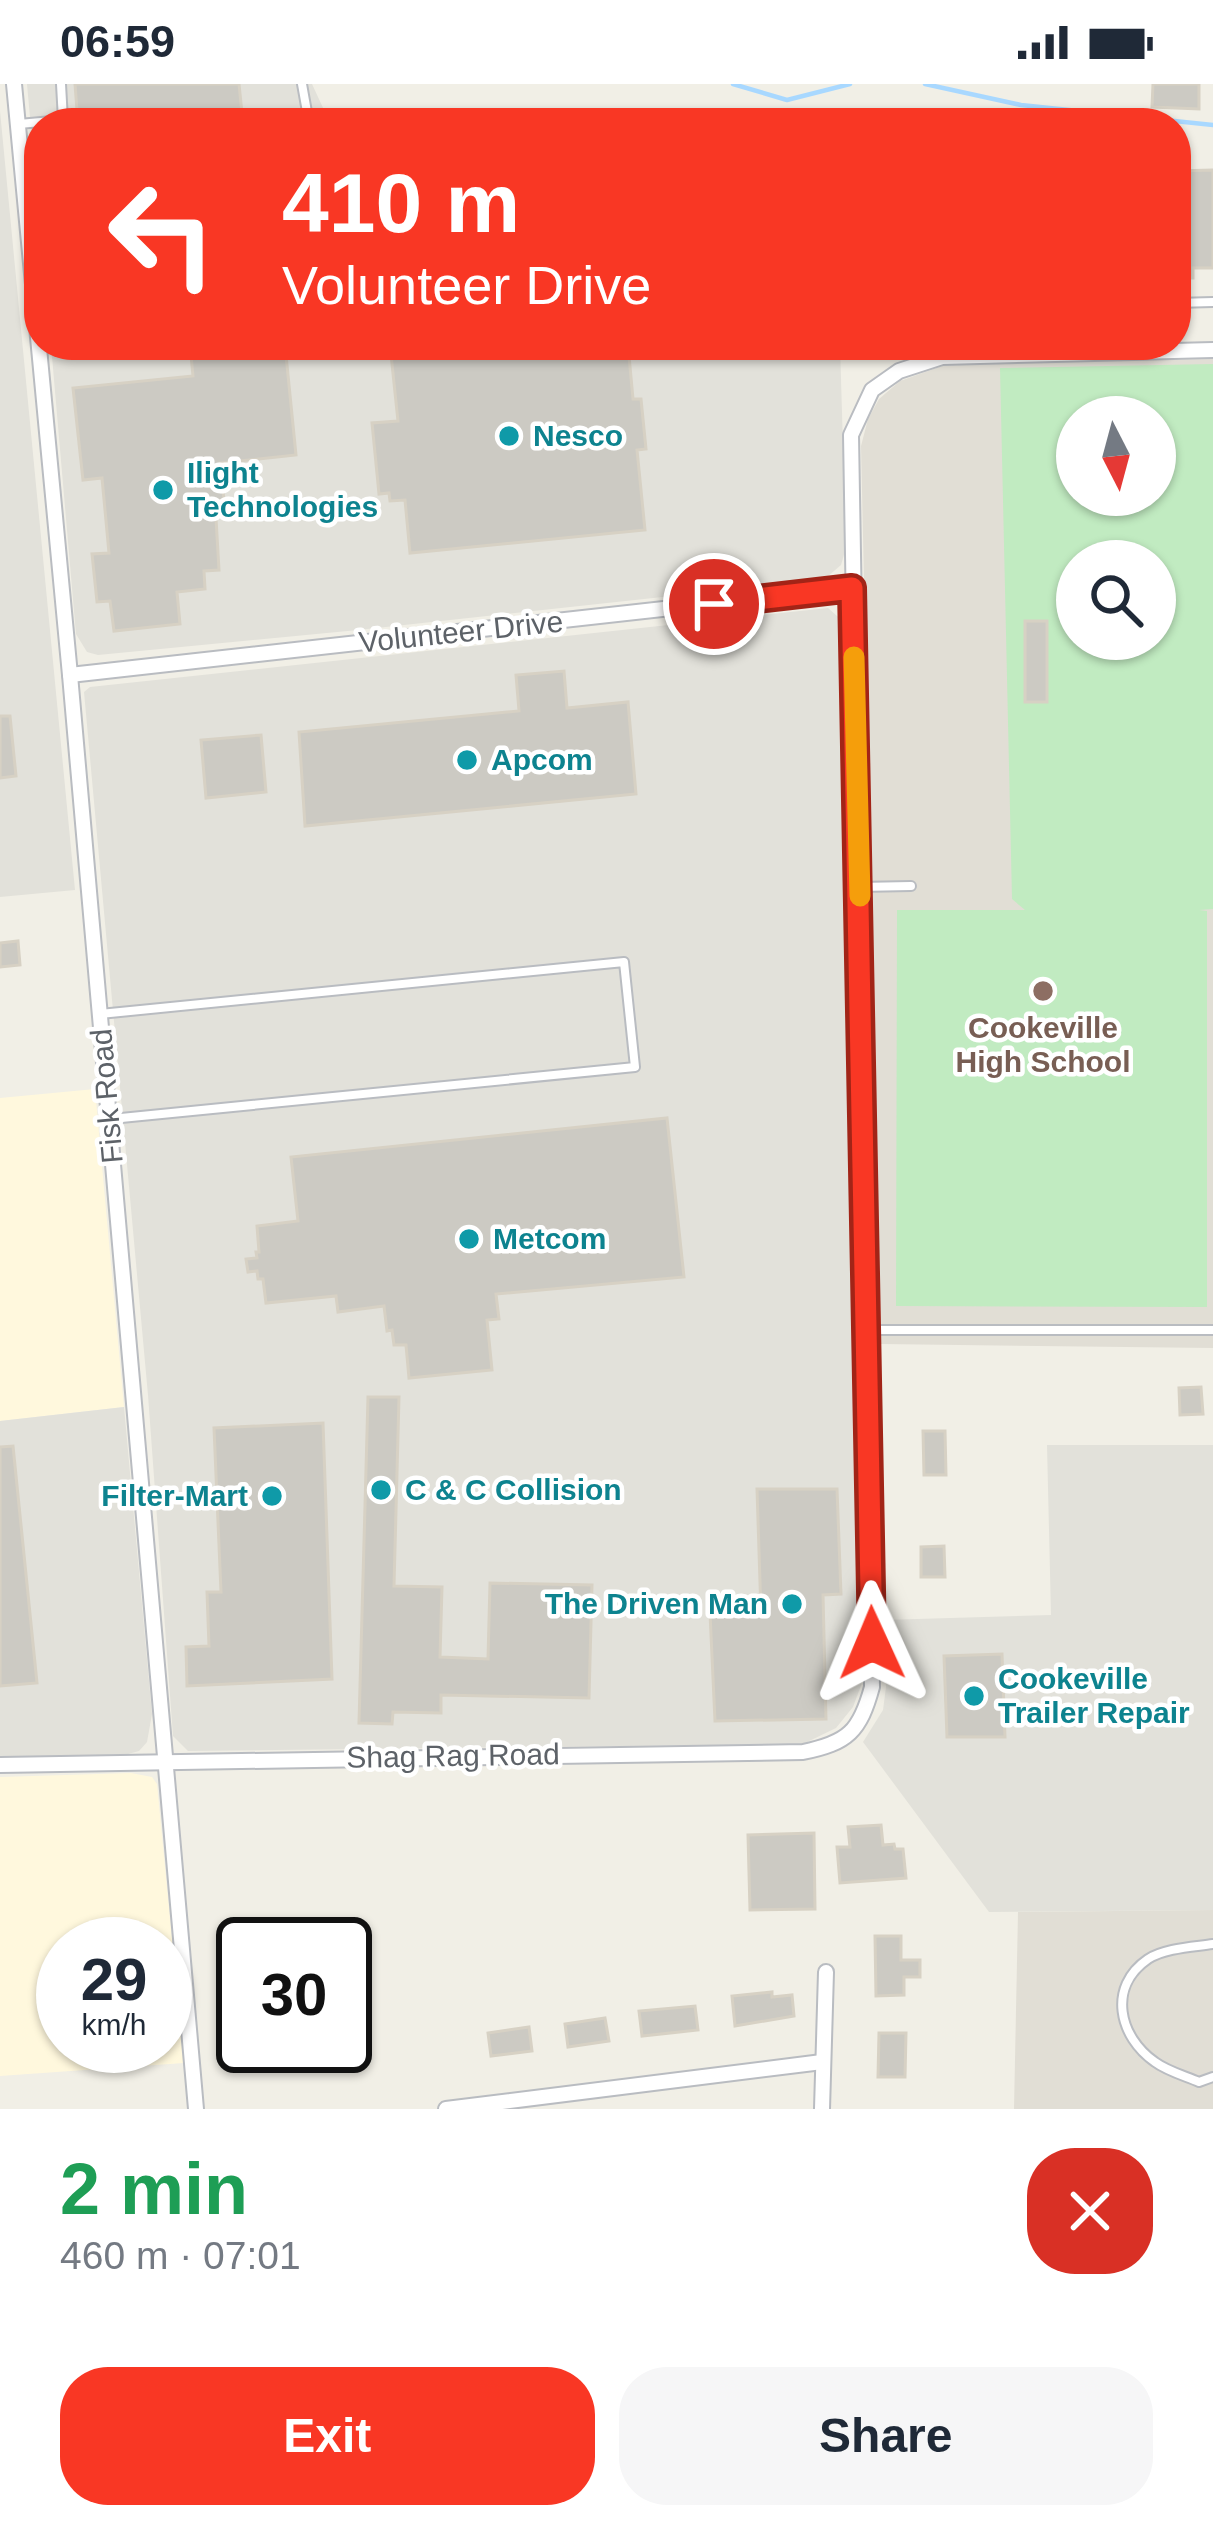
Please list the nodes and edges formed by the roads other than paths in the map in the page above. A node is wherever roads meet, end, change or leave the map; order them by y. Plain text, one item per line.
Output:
1 (14, 84) edge
2 (24, 123) edge
3 (17, 124) junction
4 (24, 188) edge
5 (42, 360) edge
6 (933, 360) edge
7 (852, 588) junction
8 (70, 675) junction
9 (911, 886) dead end
10 (860, 887) junction
11 (100, 1014) junction
12 (110, 1119) junction
13 (869, 1330) junction
14 (1213, 1330) edge
15 (167, 1760) junction
16 (0, 1765) edge
17 (1213, 1944) edge
18 (826, 1972) dead end
19 (822, 2062) junction
20 (1213, 2078) edge
21 (196, 2109) edge
22 (446, 2109) edge
23 (822, 2109) edge

1 - 3 street, Fisk Road
2 - 3 lane
3 - 4 street, Fisk Road
5 - 8 street, Fisk Road
6 - 7 street
7 - 8 street, Volunteer Drive
7 - 10 street
8 - 11 street, Fisk Road
9 - 10 lane
10 - 13 street
11 - 12 street, Fisk Road
11 - 12 lane
12 - 15 street, Fisk Road
13 - 14 lane
13 - 15 street, Shag Rag Road
15 - 16 street, Shag Rag Road
15 - 21 street, Fisk Road
17 - 20 lane
18 - 19 street
19 - 22 street
19 - 23 street

